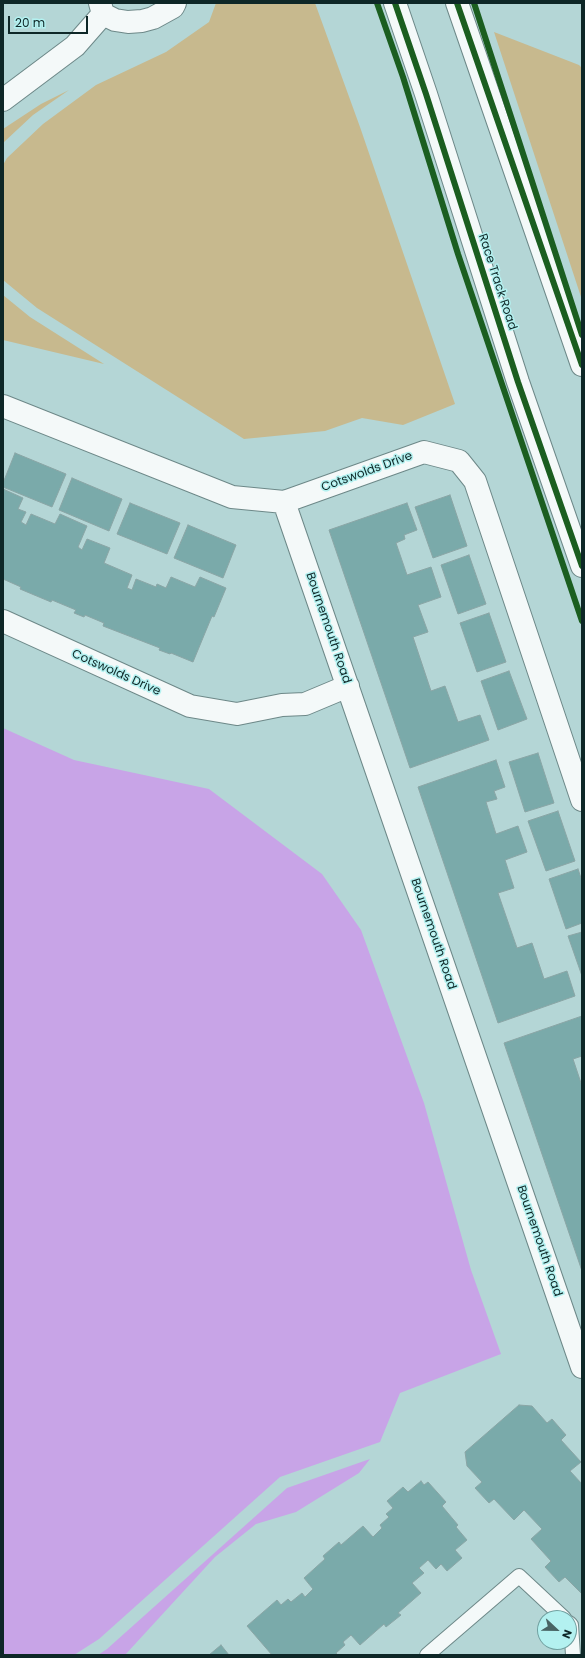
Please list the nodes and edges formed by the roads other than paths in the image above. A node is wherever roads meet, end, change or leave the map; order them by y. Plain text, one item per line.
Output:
1 (175, 3) edge
2 (395, 3) edge
3 (457, 3) edge
4 (102, 9) edge
5 (3, 100) edge
6 (582, 365) edge
7 (3, 406) edge
8 (284, 502) junction
9 (582, 566) edge
10 (3, 621) edge
11 (348, 686) junction
12 (582, 800) edge
13 (575, 1322) edge
14 (582, 1367) edge
15 (555, 1610) edge
16 (427, 1655) edge

1 - 4 street
2 - 9 street, Race Track Road
3 - 6 street
4 - 5 street
7 - 8 street, Cotswolds Drive
8 - 11 street, Bournemouth Road
8 - 12 street, Cotswolds Drive
10 - 11 street, Cotswolds Drive
11 - 13 street, Bournemouth Road
13 - 14 street, Bournemouth Road
15 - 16 lane

